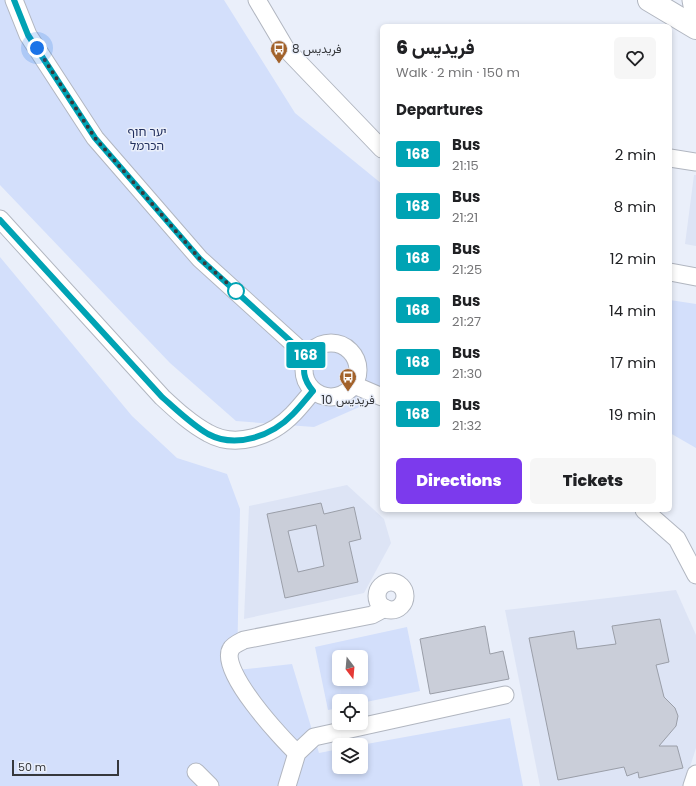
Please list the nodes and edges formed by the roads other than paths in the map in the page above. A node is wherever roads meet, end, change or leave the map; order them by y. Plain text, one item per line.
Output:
1 (14, 0) edge
2 (257, 0) edge
3 (650, 0) edge
4 (691, 0) edge
5 (696, 28) edge
6 (380, 148) edge
7 (672, 158) edge
8 (696, 162) edge
9 (0, 220) edge
10 (672, 272) edge
11 (696, 277) edge
12 (307, 356) junction
13 (354, 385) junction
14 (313, 391) junction
15 (380, 396) edge
16 (646, 512) edge
17 (696, 575) edge
18 (385, 608) dead end
19 (505, 695) dead end
20 (297, 753) junction
21 (196, 772) dead end
22 (696, 774) edge
23 (210, 786) edge
24 (288, 786) edge
25 (692, 786) edge

1 - 12 street
2 - 6 street
3 - 5 street
4 - 5 street
7 - 8 street
9 - 14 street
10 - 11 street
12 - 13 street
12 - 14 street
13 - 14 street
13 - 15 street
16 - 17 street
18 - 20 street
19 - 20 street
20 - 24 street
21 - 23 street
22 - 25 street

